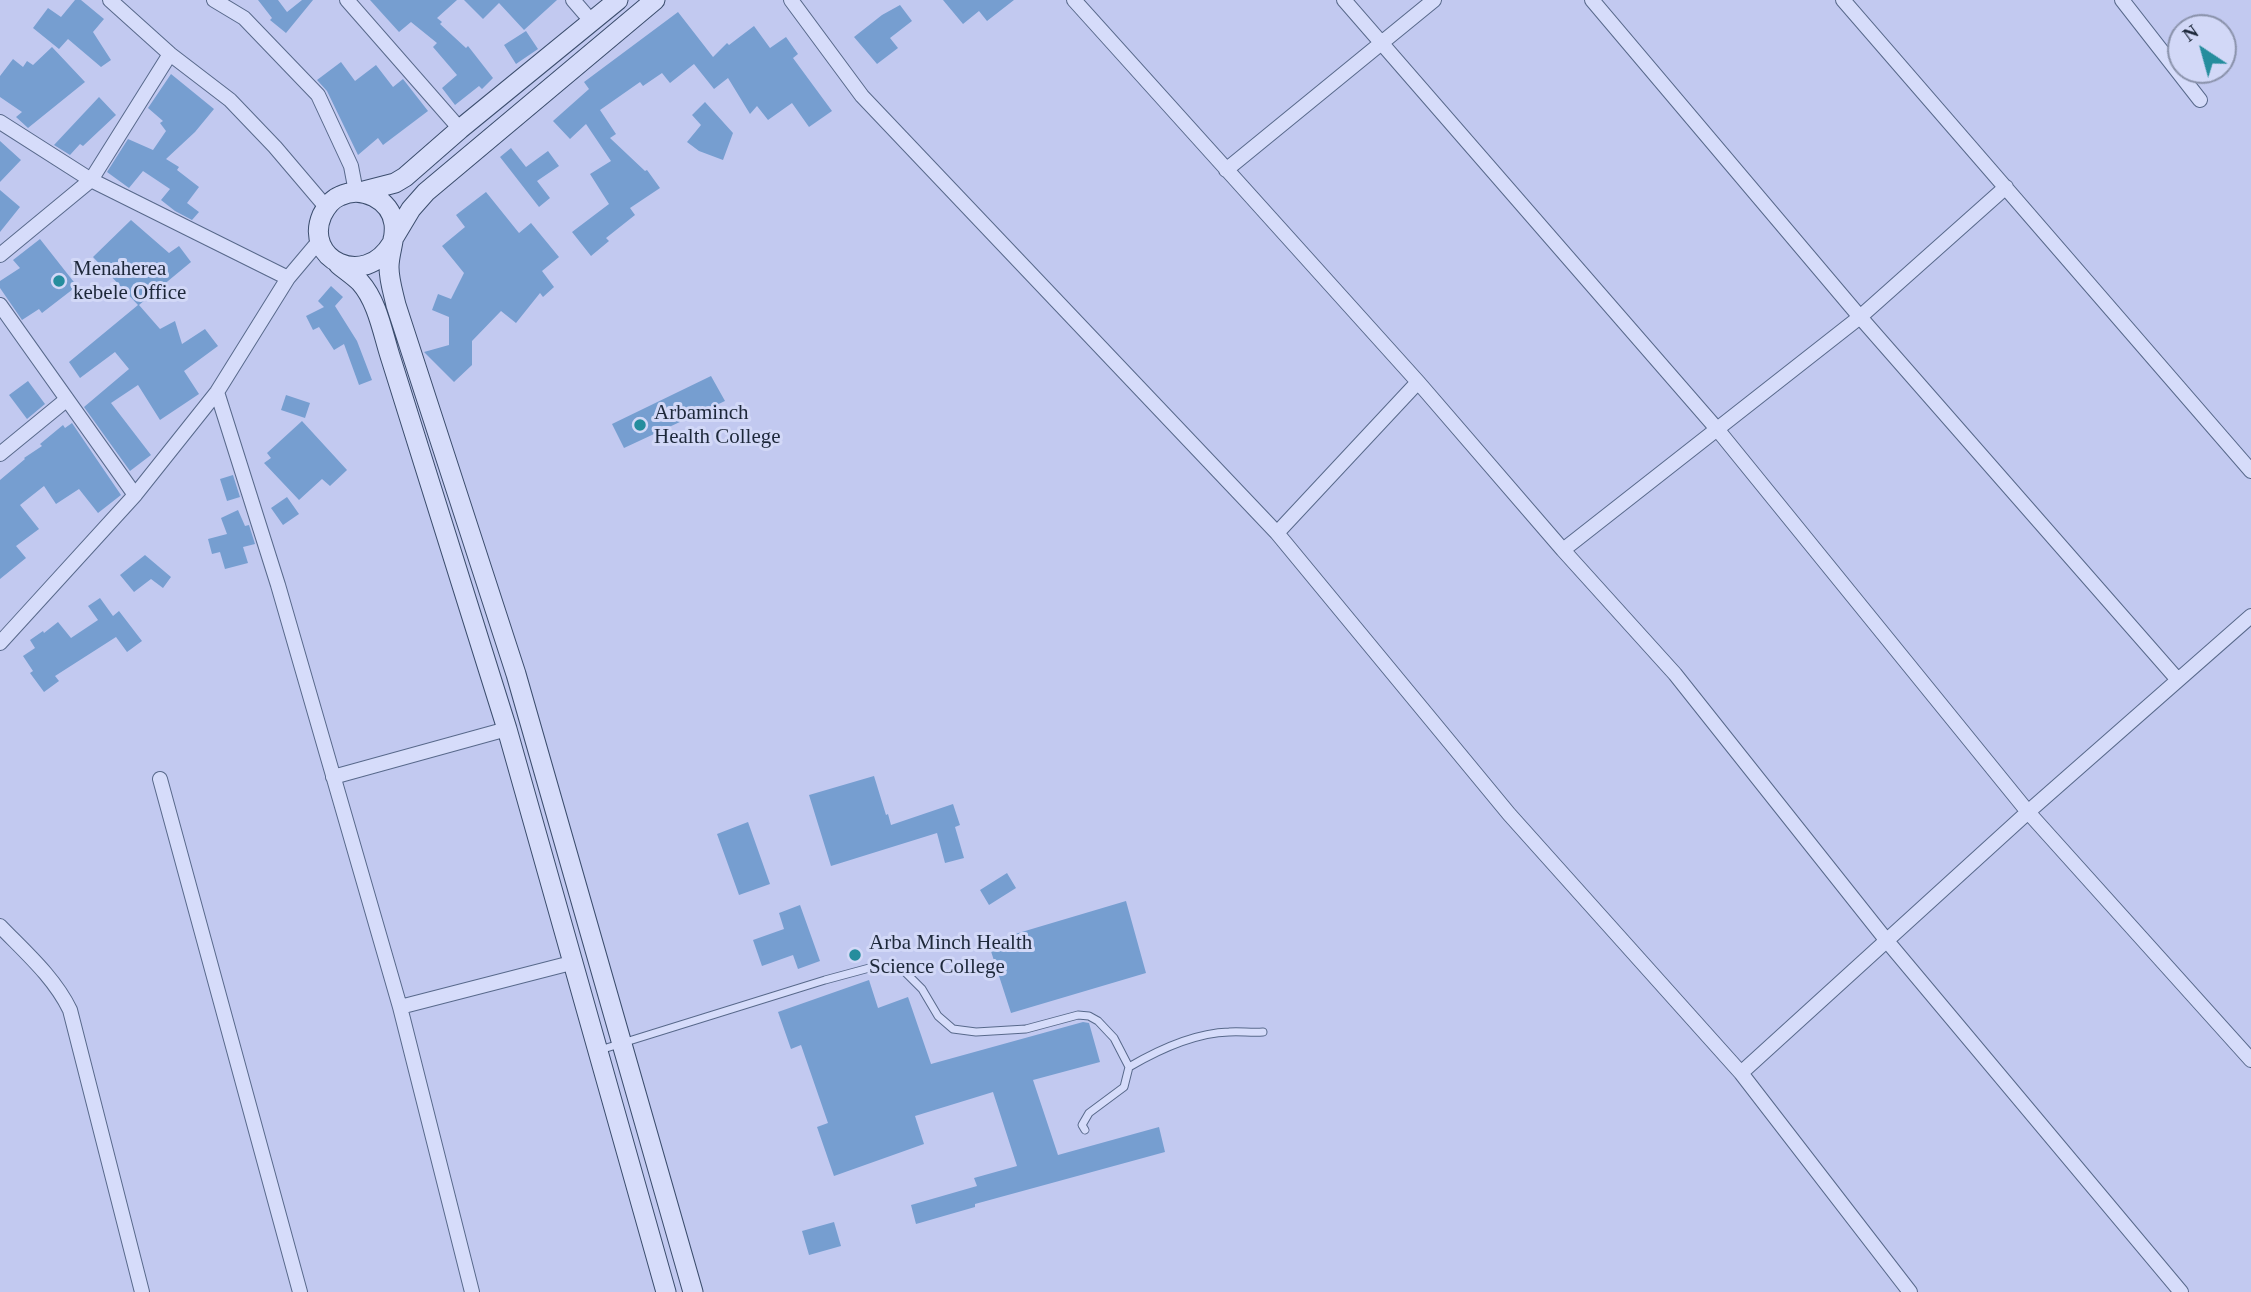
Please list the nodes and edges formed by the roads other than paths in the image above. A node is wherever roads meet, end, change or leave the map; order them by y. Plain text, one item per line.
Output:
1 (110, 0) edge
2 (214, 0) edge
3 (347, 0) edge
4 (573, 0) edge
5 (618, 0) edge
6 (655, 0) edge
7 (790, 0) edge
8 (1074, 0) edge
9 (1344, 0) edge
10 (1434, 0) edge
11 (1592, 0) edge
12 (1843, 0) edge
13 (2122, 0) edge
14 (592, 22) junction
15 (1381, 42) junction
16 (170, 54) junction
17 (2200, 100) dead end
18 (0, 122) edge
19 (460, 129) junction
20 (1226, 170) junction
21 (91, 180) junction
22 (2006, 187) junction
23 (358, 192) junction
24 (326, 207) junction
25 (320, 240) junction
26 (392, 242) junction
27 (0, 254) edge
28 (332, 259) junction
29 (288, 278) junction
30 (0, 304) edge
31 (1860, 317) junction
32 (1418, 382) junction
33 (217, 392) junction
34 (66, 400) junction
35 (1717, 429) junction
36 (0, 454) edge
37 (2251, 471) edge
38 (135, 495) junction
39 (1277, 533) junction
40 (1563, 550) junction
41 (2251, 616) edge
42 (0, 643) edge
43 (2178, 680) junction
44 (507, 729) junction
45 (333, 777) junction
46 (160, 779) dead end
47 (2028, 812) junction
48 (0, 926) edge
49 (1887, 941) junction
50 (575, 962) junction
51 (400, 1007) junction
52 (1263, 1032) dead end
53 (622, 1044) junction
54 (599, 1050) junction
55 (2251, 1060) edge
56 (1129, 1067) junction
57 (1741, 1073) junction
58 (1085, 1130) dead end
59 (142, 1292) edge
60 (300, 1292) edge
61 (472, 1292) edge
62 (666, 1292) edge
63 (693, 1292) edge
64 (1910, 1292) edge
65 (2181, 1292) edge

1 - 16 street
2 - 23 street
3 - 19 street
4 - 14 street
5 - 14 main road
6 - 26 main road
7 - 39 street
8 - 20 street
9 - 15 street
10 - 15 street
11 - 31 street
12 - 22 street
13 - 17 street
14 - 19 main road
15 - 20 street
15 - 35 street
16 - 21 street
16 - 24 street
18 - 21 street
19 - 23 main road
20 - 32 street
21 - 27 street
21 - 29 street
22 - 31 street
22 - 37 street
23 - 24 main road
23 - 26 main road
24 - 25 main road
25 - 28 main road
25 - 29 street
26 - 28 main road
26 - 53 main road
28 - 44 main road
29 - 33 street
30 - 34 street
31 - 35 street
31 - 43 street
32 - 39 street
32 - 40 street
33 - 38 street
33 - 45 street
34 - 36 street
34 - 38 street
35 - 40 street
35 - 47 street
38 - 42 street
39 - 57 street
40 - 49 street
41 - 43 street
43 - 47 street
44 - 45 street
44 - 50 main road
45 - 51 street
46 - 60 street
47 - 49 street
47 - 55 street
48 - 59 street
49 - 57 street
49 - 65 street
50 - 51 street
50 - 54 main road
51 - 61 street
52 - 56 lane
53 - 54 lane
53 - 56 lane
53 - 63 main road
54 - 62 main road
56 - 58 lane
57 - 64 street

